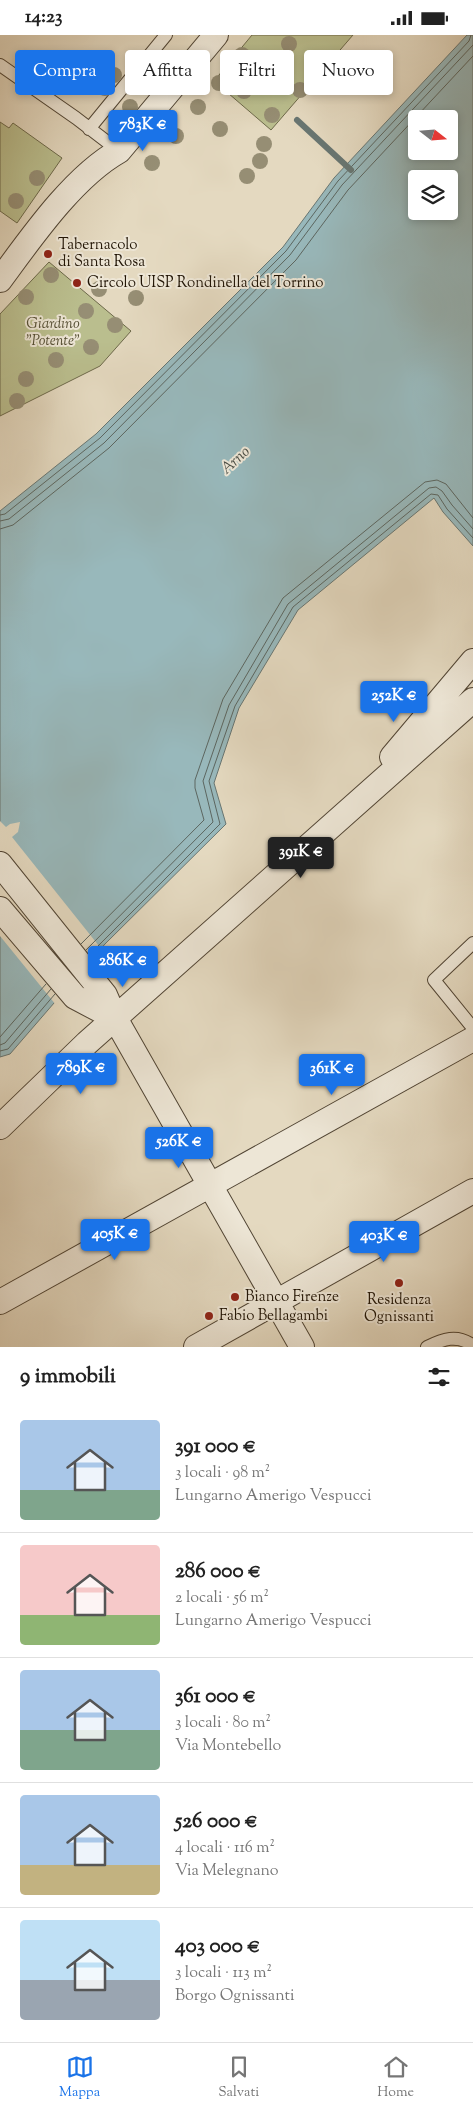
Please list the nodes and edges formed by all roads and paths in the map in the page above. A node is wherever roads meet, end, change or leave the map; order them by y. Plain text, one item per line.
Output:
1 (166, 35) edge
2 (216, 35) edge
3 (0, 65) edge
4 (89, 129) junction
5 (119, 151) junction
6 (0, 280) edge
7 (473, 661) edge
8 (473, 699) edge
9 (348, 811) junction
10 (0, 864) edge
11 (0, 909) edge
12 (473, 943) edge
13 (116, 1018) junction
14 (473, 1028) edge
15 (473, 1039) edge
16 (0, 1127) edge
17 (210, 1186) junction
18 (473, 1191) edge
19 (0, 1302) edge
20 (276, 1302) junction
21 (472, 1345) edge
22 (196, 1347) edge
23 (302, 1347) edge
24 (427, 1347) edge

1 - 4 lane
2 - 5 street
3 - 4 lane
4 - 5 lane
5 - 6 street
7 - 9 street
8 - 9 street
9 - 13 street
10 - 13 street
11 - 13 street
12 - 14 lane
13 - 16 street
13 - 17 street
15 - 17 street
17 - 19 street
17 - 20 street
18 - 20 street
20 - 22 street
20 - 23 street
21 - 24 lane

